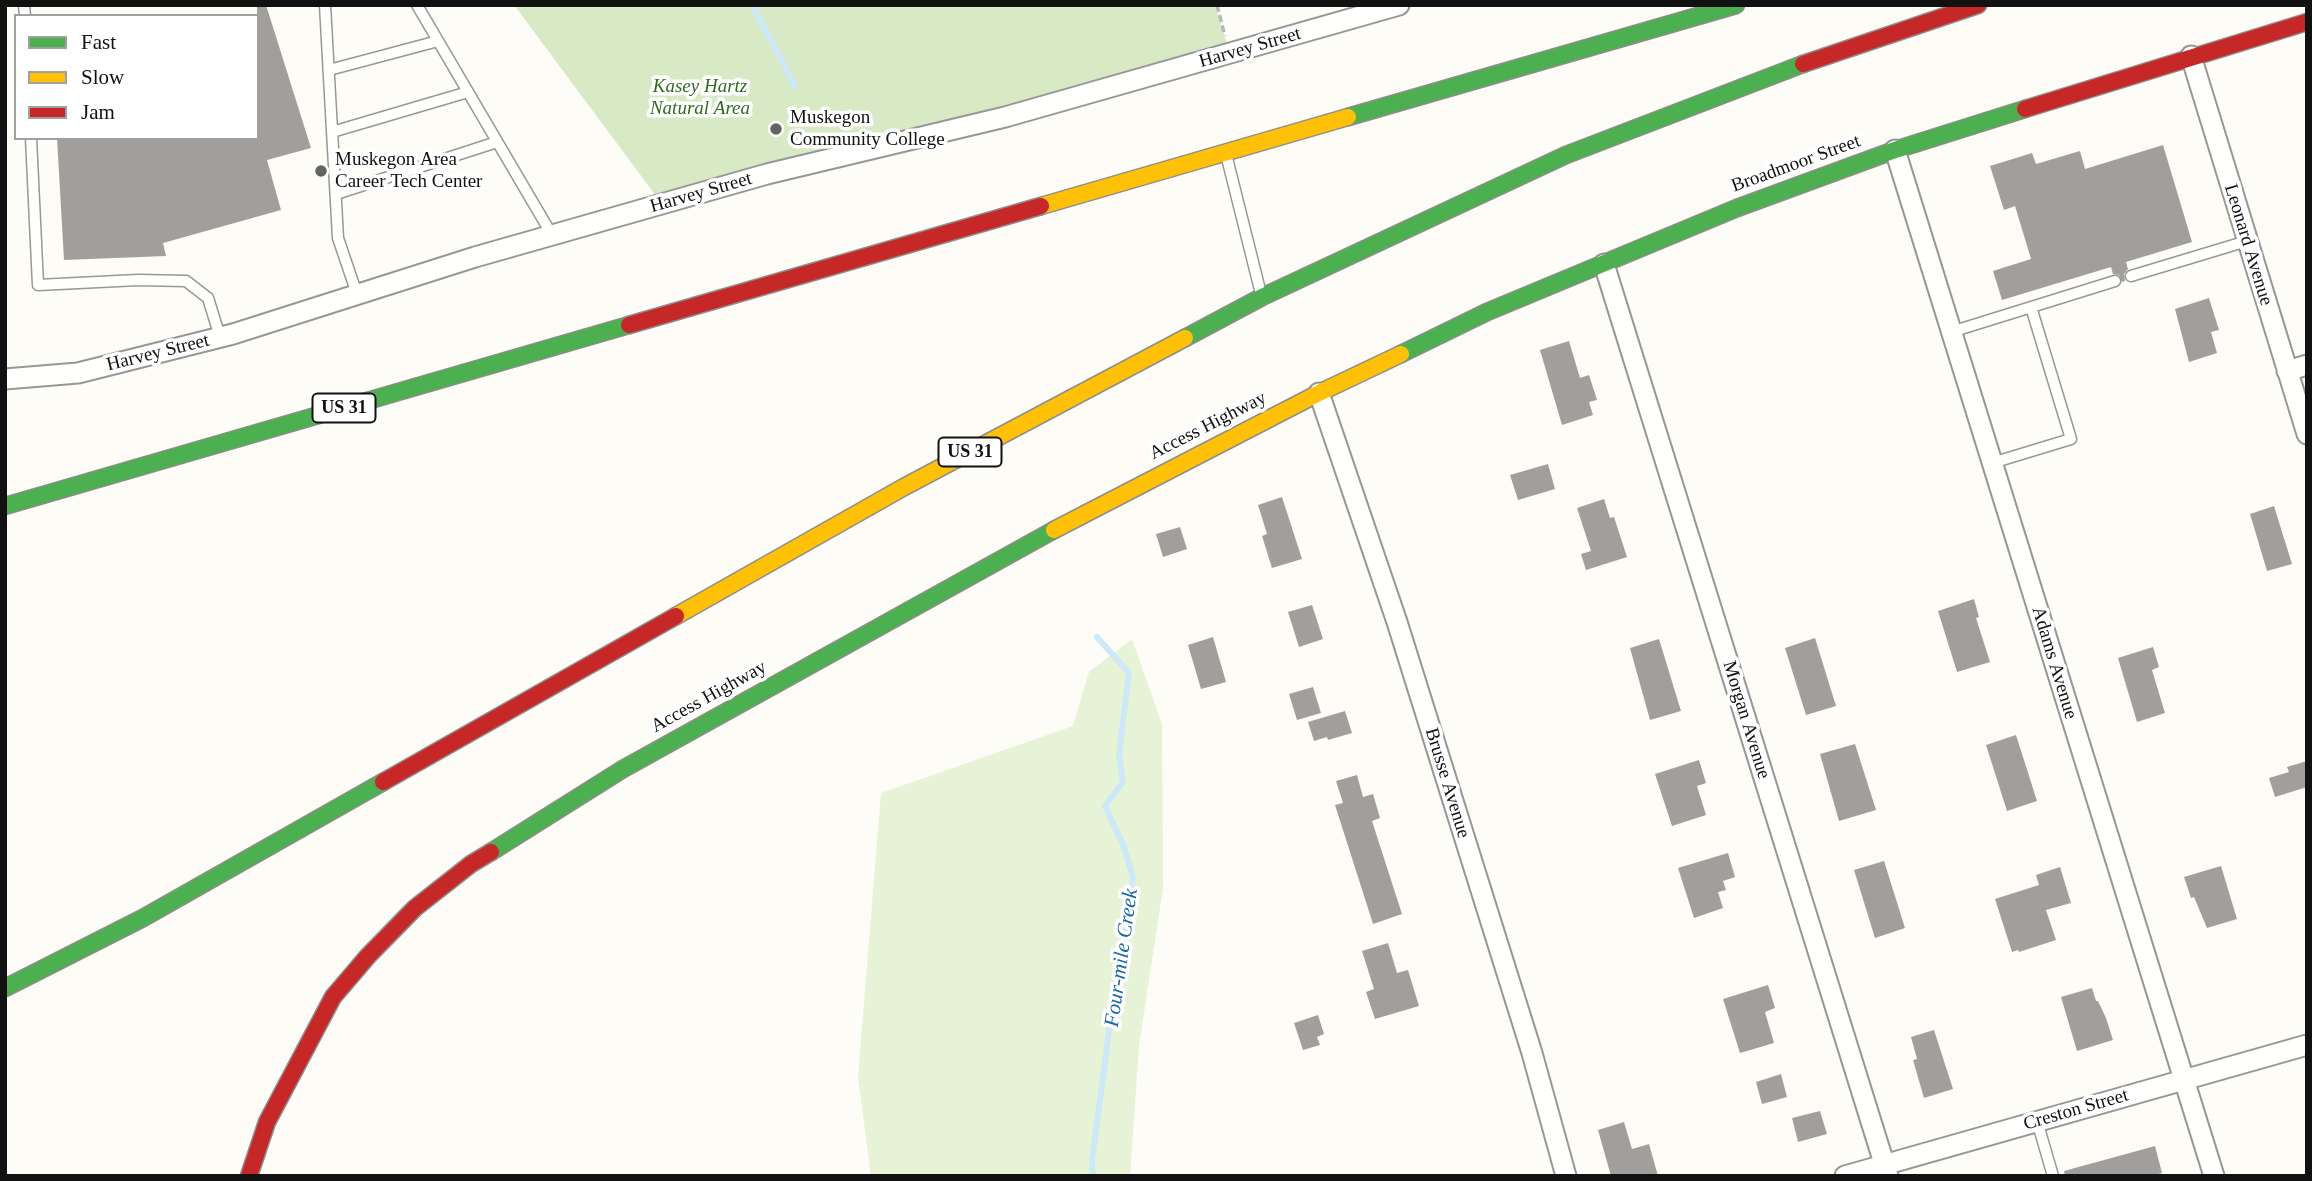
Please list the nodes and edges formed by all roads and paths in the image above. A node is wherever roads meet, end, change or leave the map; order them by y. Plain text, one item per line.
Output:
1 (325, 5) edge
2 (417, 5) edge
3 (1217, 5) edge
4 (1399, 5) edge
5 (1736, 5) edge
6 (1978, 5) edge
7 (2307, 22) edge
8 (438, 41) junction
9 (1230, 54) junction
10 (2191, 56) junction
11 (329, 70) junction
12 (468, 92) junction
13 (332, 132) junction
14 (31, 140) edge
15 (498, 142) junction
16 (1895, 150) junction
17 (1226, 153) junction
18 (336, 194) junction
19 (552, 235) junction
20 (2247, 241) junction
21 (1604, 264) junction
22 (2130, 276) dead end
23 (2116, 281) dead end
24 (357, 294) junction
25 (1262, 297) junction
26 (2031, 307) junction
27 (1951, 332) junction
28 (220, 337) junction
29 (2307, 365) edge
30 (2287, 371) junction
31 (5, 379) edge
32 (1318, 393) junction
33 (2307, 434) edge
34 (1992, 463) junction
35 (5, 506) edge
36 (143, 918) junction
37 (5, 988) edge
38 (5, 1006) edge
39 (2307, 1045) edge
40 (2184, 1080) junction
41 (2037, 1121) junction
42 (1887, 1170) edge
43 (249, 1176) edge
44 (1566, 1176) edge
45 (1845, 1176) edge
46 (2053, 1176) edge
47 (2214, 1176) edge

1 - 11 lane
2 - 8 lane
3 - 9 path
4 - 9 street, Harvey Street
5 - 17 main road, US 31
6 - 25 main road, US 31
7 - 10 main road, Broadmoor Street
8 - 11 lane
8 - 12 lane
9 - 19 street, Harvey Street
10 - 16 main road, Broadmoor Street
10 - 20 street, Leonard Avenue
11 - 13 lane
12 - 13 lane
12 - 15 lane
13 - 18 lane
14 - 28 lane
15 - 18 lane
15 - 19 lane
16 - 21 main road, Broadmoor Street
16 - 27 street, Adams Avenue
17 - 25 lane
17 - 35 main road, US 31
18 - 24 lane
19 - 24 street, Harvey Street
20 - 22 lane
20 - 30 street, Leonard Avenue
21 - 32 main road, Broadmoor Street
21 - 42 street, Morgan Avenue
23 - 26 lane
24 - 28 street, Harvey Street
25 - 36 main road, US 31
26 - 27 lane
26 - 34 lane
27 - 34 street, Adams Avenue
28 - 31 street, Harvey Street
29 - 30 street
30 - 33 street, Leonard Avenue
32 - 43 main road, Access Highway
32 - 44 street, Brusse Avenue
34 - 40 street, Adams Avenue
36 - 37 main road, US 31
36 - 38 main road
39 - 40 street, Creston Street
40 - 41 street, Creston Street
40 - 47 street, Adams Avenue
41 - 42 street, Creston Street
41 - 46 lane
42 - 45 street, Creston Street

